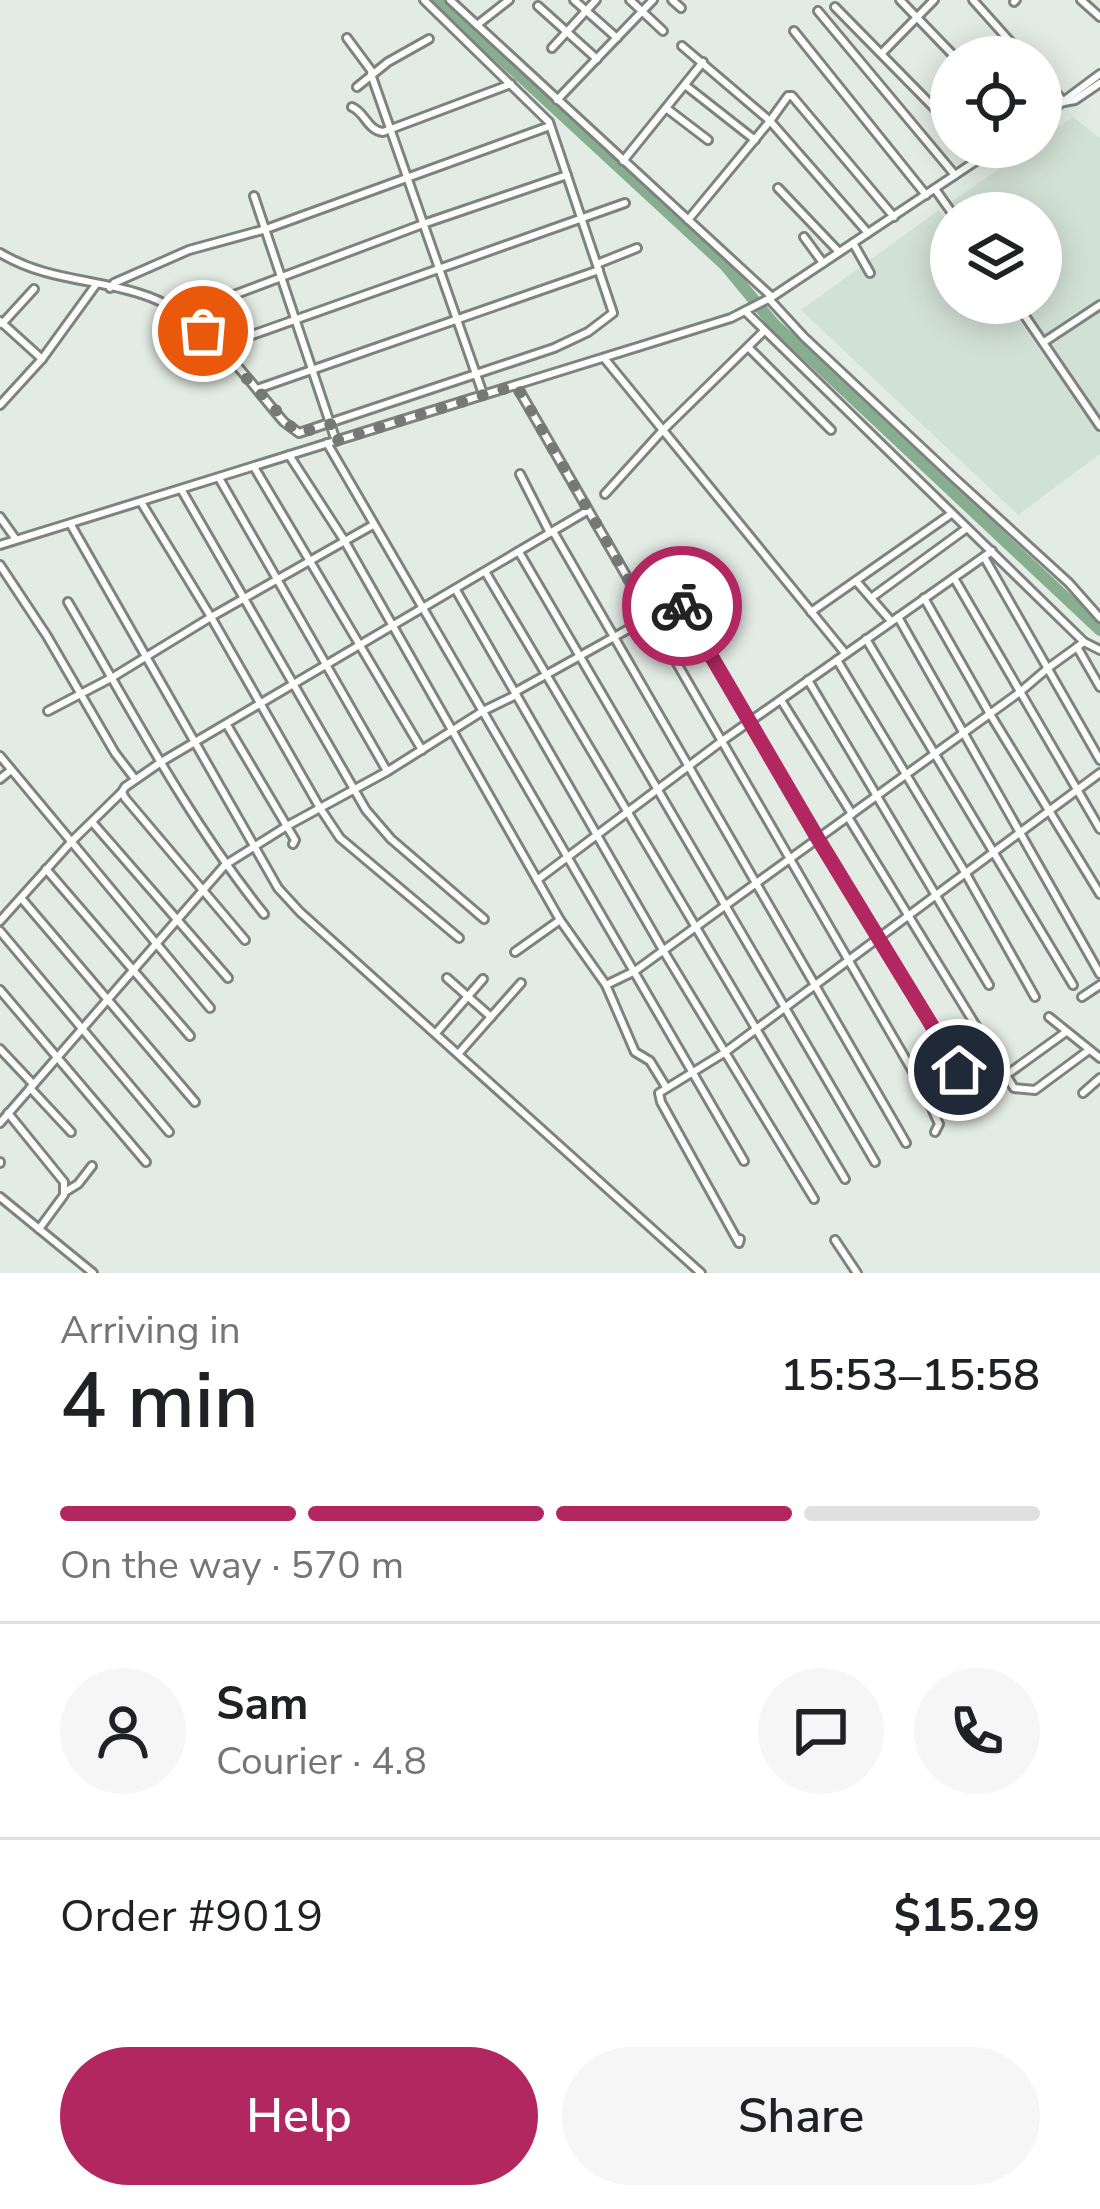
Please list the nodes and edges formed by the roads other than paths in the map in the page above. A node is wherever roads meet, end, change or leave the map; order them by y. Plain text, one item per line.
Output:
1 (424, 0) edge
2 (509, 0) edge
3 (574, 0) edge
4 (596, 0) edge
5 (630, 0) edge
6 (653, 0) edge
7 (672, 0) edge
8 (900, 0) edge
9 (934, 0) edge
10 (974, 0) edge
11 (1081, 0) edge
12 (454, 1) edge
13 (538, 6) dead end
14 (681, 8) dead end
15 (835, 8) dead end
16 (586, 11) junction
17 (818, 11) dead end
18 (642, 12) junction
19 (917, 17) junction
20 (1100, 17) edge
21 (477, 25) junction
22 (663, 31) dead end
23 (794, 31) dead end
24 (567, 32) junction
25 (935, 36) edge
26 (1006, 36) edge
27 (347, 38) dead end
28 (617, 38) junction
29 (429, 39) dead end
30 (682, 46) dead end
31 (552, 48) dead end
32 (881, 53) junction
33 (597, 59) junction
34 (703, 62) junction
35 (372, 74) junction
36 (1100, 78) edge
37 (511, 84) junction
38 (685, 86) junction
39 (357, 87) dead end
40 (1062, 100) edge
41 (1064, 102) joint
42 (930, 103) edge
43 (561, 106) junction
44 (352, 107) dead end
45 (666, 109) junction
46 (770, 121) junction
47 (551, 122) junction
48 (392, 130) junction
49 (708, 140) dead end
50 (755, 140) junction
51 (623, 161) junction
52 (966, 168) edge
53 (568, 175) junction
54 (955, 175) junction
55 (408, 177) junction
56 (778, 188) dead end
57 (935, 189) junction
58 (937, 192) edge
59 (926, 195) junction
60 (254, 196) dead end
61 (625, 203) dead end
62 (894, 217) junction
63 (583, 220) junction
64 (688, 220) junction
65 (423, 224) junction
66 (266, 230) junction
67 (868, 233) junction
68 (804, 237) dead end
69 (853, 243) junction
70 (637, 248) dead end
71 (839, 252) junction
72 (0, 253) edge
73 (823, 263) junction
74 (598, 267) junction
75 (439, 269) junction
76 (870, 274) dead end
77 (282, 277) junction
78 (96, 285) junction
79 (110, 287) junction
80 (34, 289) dead end
81 (768, 299) junction
82 (1100, 305) edge
83 (747, 310) junction
84 (183, 314) junction
85 (295, 318) junction
86 (458, 320) junction
87 (1, 324) edge
88 (1031, 324) edge
89 (764, 331) junction
90 (1044, 342) junction
91 (218, 347) junction
92 (748, 347) junction
93 (604, 358) junction
94 (42, 359) junction
95 (313, 370) junction
96 (478, 375) junction
97 (516, 385) junction
98 (257, 389) junction
99 (483, 391) junction
100 (0, 405) edge
101 (1100, 426) edge
102 (663, 430) junction
103 (830, 430) dead end
104 (332, 434) junction
105 (289, 455) junction
106 (254, 466) junction
107 (520, 474) dead end
108 (219, 478) junction
109 (182, 489) junction
110 (605, 494) dead end
111 (141, 502) junction
112 (587, 511) junction
113 (952, 513) junction
114 (0, 517) edge
115 (374, 524) junction
116 (71, 525) junction
117 (967, 528) junction
118 (552, 533) junction
119 (16, 540) junction
120 (344, 540) junction
121 (0, 545) edge
122 (519, 552) junction
123 (988, 554) junction
124 (309, 561) junction
125 (0, 565) edge
126 (485, 572) junction
127 (954, 578) junction
128 (276, 580) junction
129 (856, 580) junction
130 (456, 590) junction
131 (244, 598) junction
132 (871, 598) junction
133 (924, 598) junction
134 (68, 602) dead end
135 (424, 609) junction
136 (812, 612) junction
137 (649, 615) junction
138 (211, 617) junction
139 (1100, 617) edge
140 (894, 619) junction
141 (394, 627) junction
142 (614, 636) junction
143 (866, 639) junction
144 (1081, 644) junction
145 (359, 646) junction
146 (1098, 651) edge
147 (846, 654) junction
148 (579, 655) junction
149 (144, 657) junction
150 (837, 660) junction
151 (326, 666) junction
152 (1048, 668) junction
153 (546, 675) junction
154 (113, 677) junction
155 (808, 680) junction
156 (294, 685) junction
157 (1100, 687) edge
158 (1020, 692) junction
159 (80, 694) junction
160 (516, 695) junction
161 (780, 700) junction
162 (261, 704) junction
163 (48, 711) dead end
164 (483, 711) junction
165 (990, 714) junction
166 (750, 721) junction
167 (227, 725) junction
168 (453, 731) junction
169 (965, 732) junction
170 (722, 741) junction
171 (194, 743) junction
172 (422, 750) junction
173 (934, 754) junction
174 (0, 756) edge
175 (1100, 760) edge
176 (161, 763) junction
177 (688, 766) junction
178 (10, 770) junction
179 (388, 771) junction
180 (1100, 773) edge
181 (907, 774) junction
182 (0, 779) edge
183 (135, 779) junction
184 (658, 788) junction
185 (1077, 790) junction
186 (354, 791) junction
187 (122, 792) junction
188 (878, 796) junction
189 (320, 808) junction
190 (627, 811) junction
191 (1050, 811) junction
192 (850, 815) junction
193 (92, 822) junction
194 (286, 826) junction
195 (1100, 829) edge
196 (1021, 830) junction
197 (598, 836) junction
198 (818, 839) junction
199 (72, 842) junction
200 (293, 844) dead end
201 (252, 847) junction
202 (994, 854) junction
203 (567, 857) junction
204 (790, 859) junction
205 (225, 865) junction
206 (46, 869) junction
207 (966, 874) junction
208 (537, 880) junction
209 (756, 884) junction
210 (202, 892) junction
211 (1100, 894) edge
212 (938, 895) junction
213 (21, 898) junction
214 (727, 905) junction
215 (264, 914) dead end
216 (908, 916) junction
217 (484, 919) dead end
218 (177, 920) junction
219 (560, 920) junction
220 (0, 921) edge
221 (696, 927) junction
222 (0, 931) edge
223 (459, 938) dead end
224 (878, 938) junction
225 (245, 940) dead end
226 (157, 946) junction
227 (663, 950) junction
228 (515, 952) dead end
229 (848, 960) junction
230 (635, 971) junction
231 (133, 973) junction
232 (1100, 974) edge
233 (447, 978) dead end
234 (229, 979) dead end
235 (483, 979) dead end
236 (521, 983) dead end
237 (815, 983) junction
238 (606, 985) junction
239 (989, 985) dead end
240 (1100, 985) edge
241 (1073, 986) dead end
242 (0, 990) edge
243 (468, 997) junction
244 (1082, 997) dead end
245 (1035, 998) dead end
246 (107, 1002) junction
247 (785, 1005) junction
248 (210, 1008) dead end
249 (491, 1017) junction
250 (1049, 1017) dead end
251 (755, 1027) junction
252 (82, 1031) junction
253 (1066, 1031) junction
254 (436, 1033) junction
255 (190, 1036) dead end
256 (0, 1049) edge
257 (1089, 1050) junction
258 (459, 1053) junction
259 (724, 1053) junction
260 (57, 1058) junction
261 (1100, 1058) edge
262 (959, 1070) dead end
263 (690, 1071) junction
264 (1006, 1076) junction
265 (1100, 1078) edge
266 (31, 1086) junction
267 (666, 1087) junction
268 (1083, 1093) dead end
269 (195, 1102) dead end
270 (8, 1113) junction
271 (0, 1123) edge
272 (70, 1132) dead end
273 (169, 1132) dead end
274 (935, 1132) dead end
275 (906, 1143) dead end
276 (744, 1161) dead end
277 (146, 1162) dead end
278 (875, 1162) dead end
279 (92, 1166) dead end
280 (845, 1179) dead end
281 (65, 1192) junction
282 (0, 1197) edge
283 (814, 1199) dead end
284 (39, 1229) junction
285 (740, 1239) dead end
286 (835, 1240) dead end
287 (93, 1273) edge
288 (700, 1273) edge
289 (857, 1273) edge

1 - 37 street
2 - 21 street
3 - 16 street
4 - 16 street
5 - 18 street
6 - 18 street
7 - 14 street
8 - 19 street
9 - 19 street
10 - 26 street
11 - 20 street
12 - 21 street
13 - 24 street
15 - 32 street
16 - 24 street
16 - 28 street
17 - 54 street
18 - 22 street
18 - 28 street
19 - 25 street
19 - 32 street
21 - 43 street
23 - 59 street
24 - 31 street
24 - 33 street
27 - 35 street
28 - 33 street
29 - 35 street
30 - 34 street
32 - 42 street
33 - 43 street
34 - 38 street
34 - 46 street
35 - 39 street
35 - 48 street
36 - 41 street
37 - 47 street
37 - 48 street
38 - 45 street
38 - 50 street
40 - 41 street
43 - 51 street
44 - 48 street
45 - 49 street
45 - 51 street
46 - 50 street
46 - 62 street
46 - 67 street
47 - 53 street
47 - 55 street
48 - 55 street
50 - 64 street
51 - 64 street
52 - 54 street
53 - 63 street
53 - 65 street
54 - 57 street
55 - 65 street
55 - 66 street
56 - 71 street
57 - 58 street
57 - 59 street
59 - 62 street
60 - 66 street
61 - 63 street
62 - 67 street
63 - 74 street
63 - 75 street
64 - 81 street
65 - 75 street
65 - 77 street
66 - 77 street
66 - 79 street
67 - 69 street
68 - 73 street
69 - 71 street
69 - 76 street
70 - 74 street
71 - 73 street
72 - 78 street
73 - 81 street
74 - 86 street
74 - 96 street
75 - 85 street
75 - 86 street
77 - 84 street
77 - 85 street
78 - 79 street
78 - 94 street
79 - 84 street
80 - 87 street
81 - 83 street
81 - 139 street
82 - 90 street
83 - 89 street
83 - 93 street
84 - 91 street
85 - 91 street
85 - 95 street
86 - 95 street
86 - 96 street
87 - 94 street
88 - 90 street
89 - 92 street
89 - 113 street
90 - 101 street
91 - 98 street
92 - 102 street
92 - 103 street
93 - 97 street
93 - 102 street
94 - 100 street
95 - 98 street
95 - 104 street
96 - 99 street
96 - 104 street
97 - 99 street
97 - 112 street
98 - 104 street
99 - 104 street
102 - 110 street
102 - 136 street
104 - 105 street
104 - 115 street
105 - 106 street
105 - 120 street
106 - 108 street
106 - 124 street
107 - 118 street
108 - 109 street
108 - 128 street
109 - 111 street
109 - 131 street
111 - 116 street
111 - 138 street
112 - 118 street
112 - 137 street
113 - 117 street
113 - 129 street
114 - 119 street
115 - 120 street
115 - 135 street
116 - 119 street
116 - 149 street
117 - 123 street
117 - 132 street
118 - 122 street
118 - 142 street
119 - 121 street
120 - 124 street
120 - 141 street
122 - 126 street
122 - 148 street
123 - 127 street
123 - 144 street
123 - 152 street
124 - 128 street
124 - 145 street
125 - 159 street
126 - 130 street
126 - 153 street
127 - 133 street
127 - 158 street
128 - 131 street
128 - 151 street
129 - 132 street
129 - 136 street
130 - 135 street
130 - 160 street
131 - 138 street
131 - 156 street
132 - 140 street
133 - 140 street
133 - 165 street
134 - 154 street
135 - 141 street
135 - 164 street
136 - 147 street
137 - 142 street
137 - 166 street
137 - 170 street
138 - 149 street
138 - 162 street
140 - 143 street
140 - 169 street
141 - 145 street
141 - 168 street
142 - 148 street
142 - 177 street
143 - 147 street
143 - 173 street
144 - 146 street
144 - 152 street
144 - 157 street
145 - 151 street
145 - 172 street
147 - 150 street
148 - 153 street
148 - 184 street
149 - 154 street
149 - 171 street
150 - 155 street
150 - 181 street
151 - 156 street
151 - 179 street
152 - 158 street
152 - 175 street
153 - 160 street
153 - 190 street
154 - 159 street
154 - 176 street
155 - 161 street
155 - 188 street
156 - 162 street
156 - 186 street
158 - 165 street
158 - 185 street
159 - 163 street
159 - 183 street
160 - 164 street
160 - 197 street
161 - 166 street
161 - 192 street
162 - 167 street
162 - 189 street
164 - 168 street
164 - 203 street
165 - 169 street
165 - 191 street
166 - 170 street
166 - 198 street
167 - 171 street
167 - 194 street
168 - 172 street
168 - 208 street
169 - 173 street
169 - 196 street
170 - 177 street
170 - 204 street
171 - 176 street
171 - 201 street
172 - 179 street
173 - 181 street
173 - 202 street
174 - 178 street
176 - 183 street
176 - 205 street
177 - 184 street
177 - 209 street
178 - 182 street
178 - 199 street
179 - 186 street
180 - 185 street
181 - 188 street
181 - 207 street
183 - 187 street
184 - 190 street
184 - 214 street
185 - 191 street
185 - 195 street
186 - 189 street
186 - 217 street
187 - 193 street
187 - 210 street
188 - 192 street
188 - 212 street
189 - 194 street
189 - 223 street
190 - 197 street
190 - 221 street
191 - 196 street
191 - 211 street
192 - 198 street
192 - 216 street
193 - 199 street
193 - 218 street
194 - 200 street
194 - 201 street
196 - 202 street
196 - 232 street
197 - 203 street
197 - 227 street
198 - 204 street
198 - 224 street
199 - 206 street
199 - 226 street
201 - 205 street
201 - 254 street
202 - 207 street
202 - 241 street
203 - 208 street
203 - 230 street
204 - 209 street
204 - 229 street
205 - 210 street
205 - 215 street
206 - 213 street
206 - 231 street
207 - 212 street
207 - 245 street
208 - 219 street
209 - 214 street
209 - 237 street
210 - 218 street
210 - 225 street
212 - 216 street
212 - 239 street
213 - 220 street
213 - 246 street
214 - 221 street
214 - 247 street
216 - 224 street
216 - 264 street
218 - 226 street
218 - 234 street
219 - 228 street
219 - 238 street
221 - 227 street
221 - 251 street
222 - 252 street
224 - 229 street
224 - 262 street
226 - 231 street
226 - 248 street
227 - 230 street
227 - 259 street
229 - 237 street
229 - 274 street
230 - 238 street
230 - 263 street
231 - 246 street
231 - 255 street
233 - 243 street
235 - 243 street
236 - 249 street
237 - 247 street
237 - 275 street
238 - 267 street
240 - 244 street
242 - 260 street
243 - 249 street
243 - 254 street
246 - 252 street
246 - 269 street
247 - 251 street
247 - 278 street
249 - 258 street
250 - 253 street
251 - 259 street
251 - 280 street
252 - 260 street
252 - 273 street
253 - 257 street
253 - 264 street
254 - 258 street
256 - 266 street
257 - 261 street
257 - 264 street
258 - 288 street
259 - 263 street
259 - 283 street
260 - 266 street
260 - 277 street
263 - 267 street
263 - 276 street
265 - 268 street
266 - 270 street
266 - 272 street
267 - 285 street
270 - 271 street
270 - 281 street
279 - 281 street
281 - 284 street
282 - 284 street
284 - 287 street
286 - 289 street

